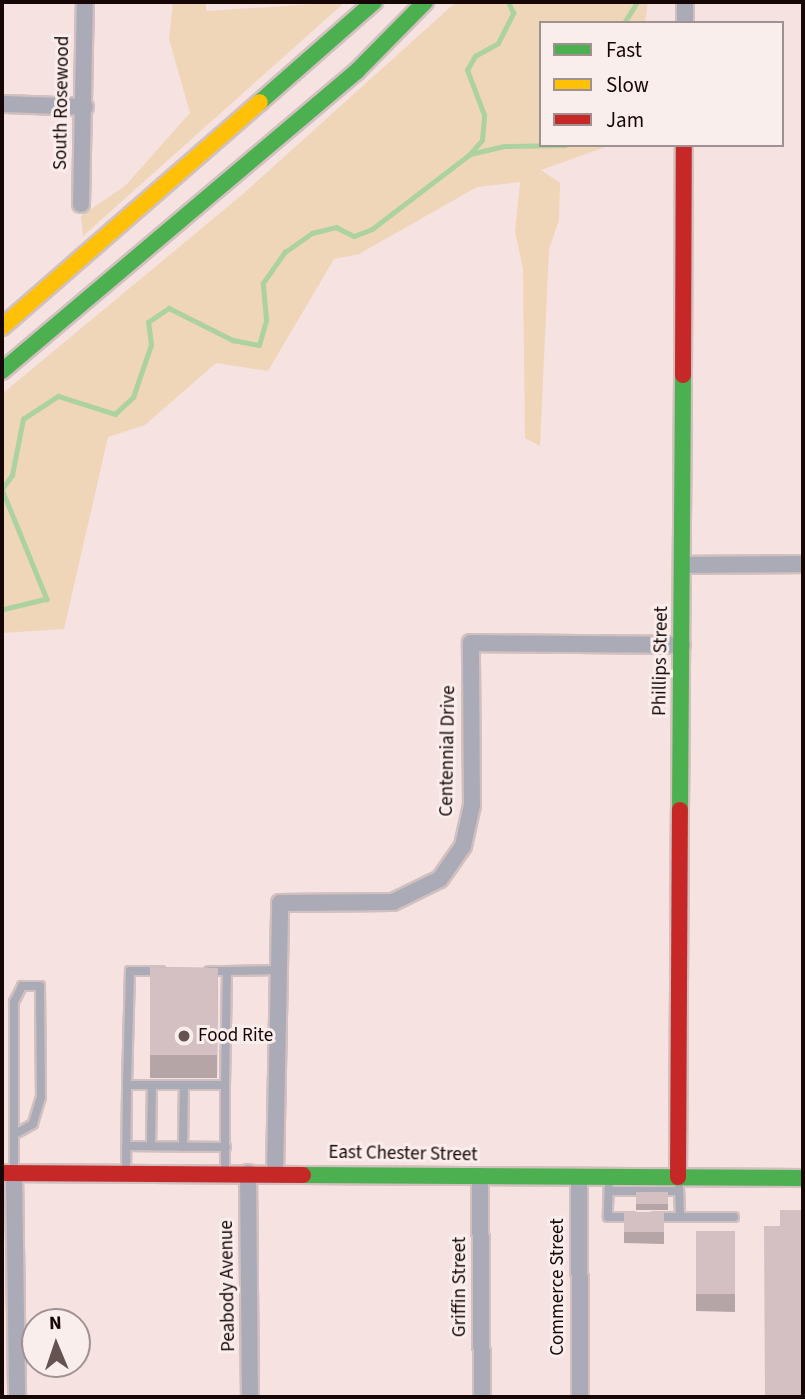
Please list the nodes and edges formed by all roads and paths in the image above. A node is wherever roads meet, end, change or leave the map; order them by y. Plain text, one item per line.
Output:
1 (85, 2) edge
2 (374, 2) edge
3 (425, 2) edge
4 (685, 2) edge
5 (685, 21) edge
6 (2, 104) edge
7 (85, 107) junction
8 (684, 147) edge
9 (81, 204) dead end
10 (2, 327) edge
11 (2, 370) edge
12 (683, 565) junction
13 (803, 565) edge
14 (682, 645) junction
15 (2, 686) edge
16 (2, 811) edge
17 (279, 970) junction
18 (172, 971) edge
19 (199, 971) edge
20 (227, 971) junction
21 (127, 1085) junction
22 (152, 1085) junction
23 (184, 1085) junction
24 (225, 1085) junction
25 (15, 1134) junction
26 (126, 1146) junction
27 (151, 1146) junction
28 (183, 1147) junction
29 (226, 1147) junction
30 (8, 1173) edge
31 (126, 1173) junction
32 (225, 1173) junction
33 (248, 1173) junction
34 (275, 1174) junction
35 (480, 1176) junction
36 (579, 1177) junction
37 (803, 1178) edge
38 (609, 1184) junction
39 (678, 1184) junction
40 (680, 1217) junction
41 (734, 1217) dead end
42 (17, 1397) edge
43 (250, 1397) edge
44 (481, 1397) edge
45 (580, 1397) edge

1 - 7 street, South Rosewood
2 - 10 main road
3 - 11 main road
4 - 5 street
6 - 7 street
7 - 9 street, South Rosewood
8 - 12 main road, Phillips Street
12 - 13 street
12 - 14 main road, Phillips Street
14 - 17 street, Centennial Drive
14 - 39 main road, Phillips Street
15 - 16 path
17 - 20 lane
17 - 34 street, Centennial Drive
18 - 21 lane
19 - 20 lane
20 - 24 lane
21 - 22 lane
21 - 26 lane
22 - 23 lane
22 - 27 lane
23 - 24 lane
23 - 28 lane
24 - 29 lane
25 - 25 lane
25 - 30 lane
26 - 27 lane
26 - 31 lane
27 - 28 lane
28 - 29 lane
29 - 32 lane
30 - 31 main road, East Chester Street
30 - 42 street
31 - 32 main road, East Chester Street
32 - 33 main road, East Chester Street
33 - 34 main road, East Chester Street
33 - 43 street, Peabody Avenue
34 - 35 main road, East Chester Street
35 - 36 main road, East Chester Street
35 - 44 street, Griffin Street
36 - 38 main road, East Chester Street
36 - 45 street, Commerce Street
37 - 39 main road, East Chester Street
38 - 39 main road, East Chester Street
38 - 40 lane
39 - 40 lane
40 - 41 lane

